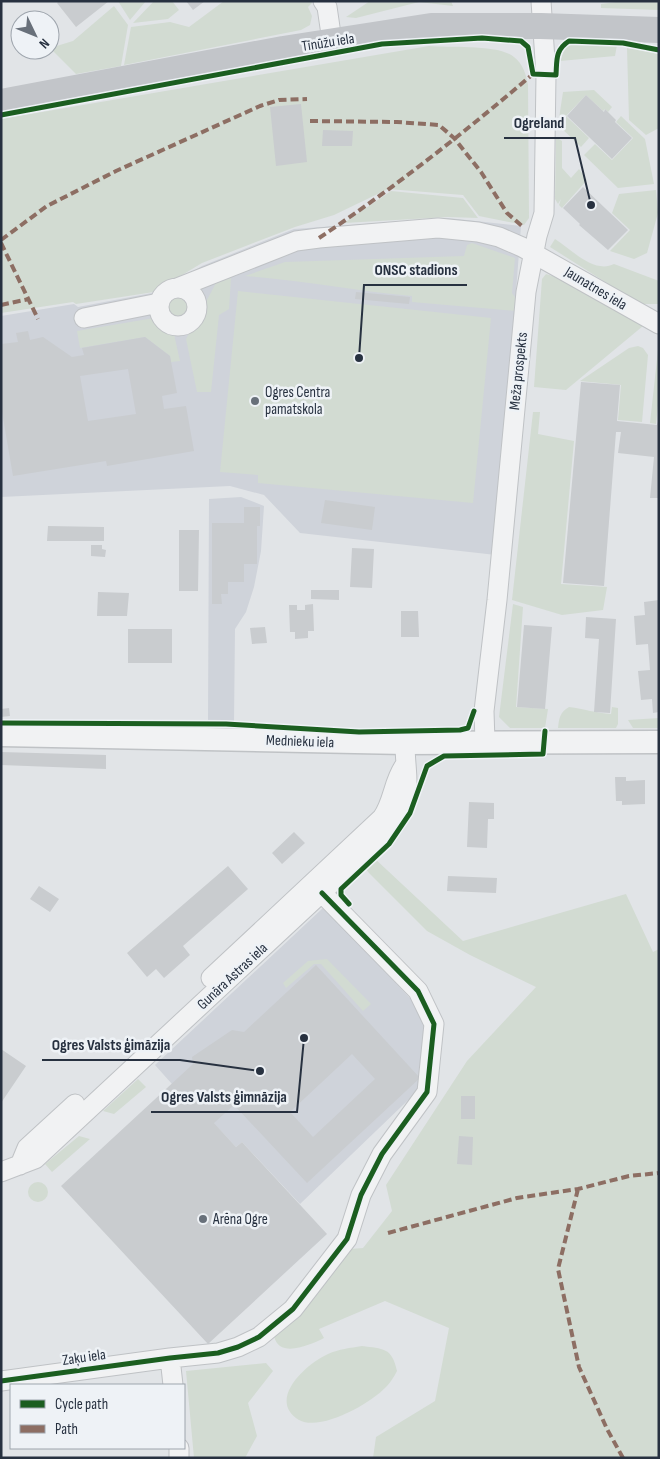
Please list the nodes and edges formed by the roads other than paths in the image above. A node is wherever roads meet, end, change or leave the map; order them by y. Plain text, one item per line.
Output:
1 (323, 1) edge
2 (541, 14) edge
3 (659, 30) edge
4 (332, 41) junction
5 (1, 102) edge
6 (533, 252) junction
7 (216, 274) junction
8 (177, 288) junction
9 (196, 300) junction
10 (159, 304) junction
11 (84, 318) dead end
12 (659, 324) edge
13 (1, 735) edge
14 (485, 742) junction
15 (659, 742) edge
16 (405, 754) junction
17 (322, 893) junction
18 (20, 1165) junction
19 (1, 1172) edge
20 (170, 1358) junction
21 (1, 1381) edge
22 (173, 1384) edge

1 - 4 street
2 - 3 main road, Tīnūžu iela
2 - 4 main road, Tīnūžu iela
2 - 6 street, Meža prospekts
4 - 5 main road, Tīnūžu iela
6 - 7 street, Jaunatnes iela
6 - 12 street, Jaunatnes iela
6 - 14 street, Meža prospekts
7 - 8 street, Jaunatnes iela
7 - 9 street
8 - 9 street
8 - 10 street
9 - 10 street
10 - 11 street
13 - 16 street, Mednieku iela
14 - 15 street, Mednieku iela
14 - 16 street, Mednieku iela
16 - 17 street, Gunāra Astras iela
16 - 18 street, Gunāra Astras iela
17 - 18 street, Gunāra Astras iela
17 - 20 street, Zaķu iela
18 - 19 street, Gunāra Astras iela
20 - 21 street, Zaķu iela
20 - 22 street

